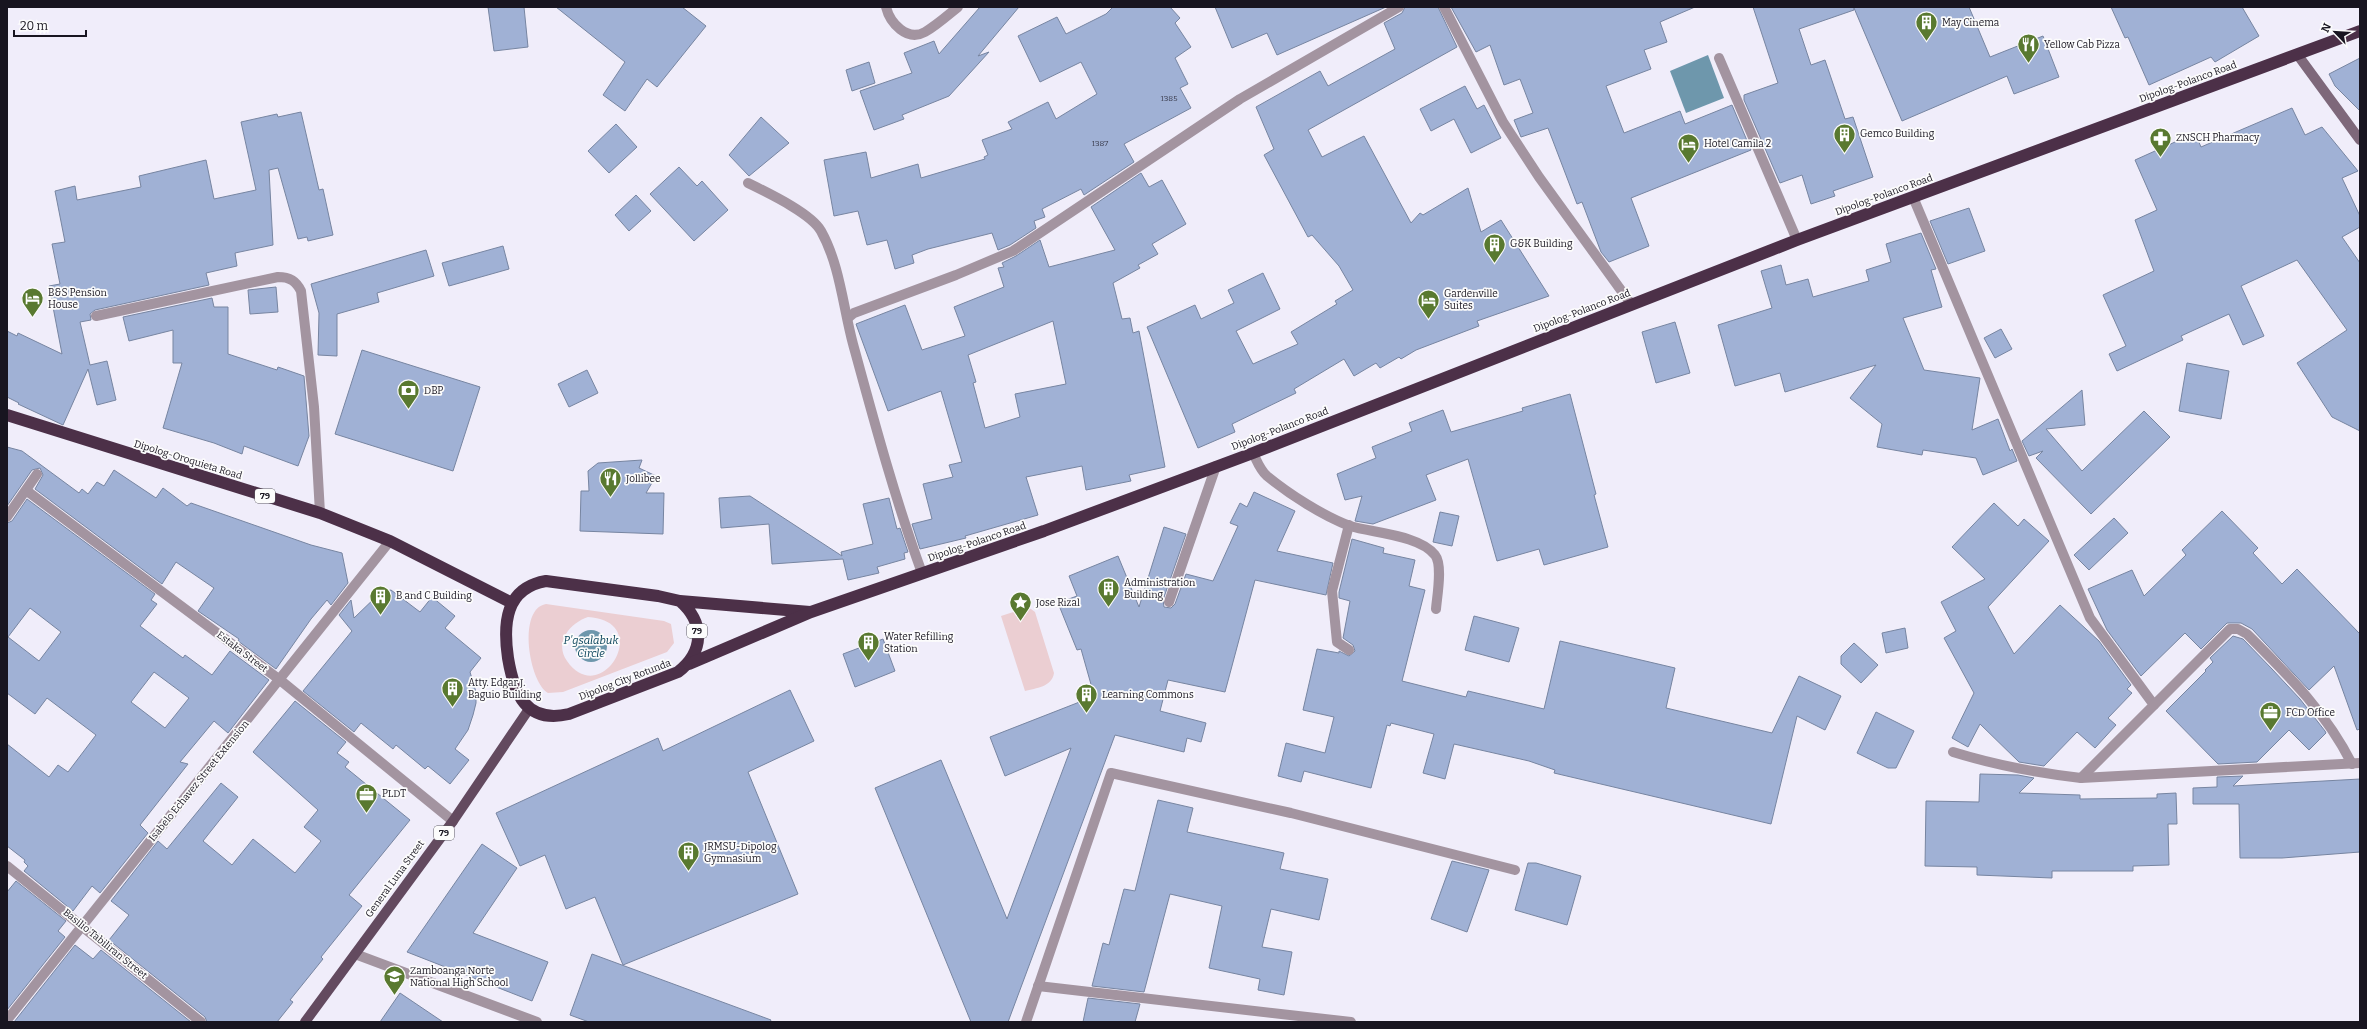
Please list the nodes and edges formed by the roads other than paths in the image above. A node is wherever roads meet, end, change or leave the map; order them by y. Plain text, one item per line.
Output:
1 (886, 7) edge
2 (958, 7) edge
3 (1399, 7) edge
4 (1444, 7) edge
5 (2360, 31) edge
6 (2297, 54) junction
7 (1719, 58) dead end
8 (2360, 140) edge
9 (748, 183) dead end
10 (1913, 197) junction
11 (1797, 240) junction
12 (1631, 304) junction
13 (96, 316) dead end
14 (848, 318) junction
15 (7, 415) edge
16 (1253, 453) junction
17 (1216, 466) junction
18 (36, 474) dead end
19 (27, 491) junction
20 (320, 513) junction
21 (7, 517) edge
22 (1350, 525) junction
23 (390, 541) junction
24 (922, 573) junction
25 (680, 601) junction
26 (1169, 602) dead end
27 (512, 603) junction
28 (1436, 609) dead end
29 (811, 612) junction
30 (1349, 650) dead end
31 (689, 664) junction
32 (280, 680) junction
33 (2154, 705) junction
34 (529, 709) junction
35 (1952, 752) dead end
36 (2356, 763) edge
37 (2081, 778) junction
38 (453, 821) junction
39 (7, 866) edge
40 (1515, 870) dead end
41 (84, 926) junction
42 (355, 954) junction
43 (1038, 986) junction
44 (7, 1020) edge
45 (202, 1022) edge
46 (306, 1022) edge
47 (537, 1022) edge
48 (1026, 1022) edge
49 (1350, 1022) edge

1 - 2 street
3 - 14 street
4 - 12 street
5 - 6 highway, Dipolog-Polanco Road
6 - 8 street
6 - 10 highway, Dipolog-Polanco Road
7 - 11 street
9 - 14 street
10 - 11 highway, Dipolog-Polanco Road
10 - 33 street
11 - 12 highway, Dipolog-Polanco Road
12 - 16 highway, Dipolog-Polanco Road
13 - 20 street
14 - 24 street
15 - 20 highway, Dipolog-Oroquieta Road / 79
16 - 17 highway, Dipolog-Polanco Road
16 - 22 street
17 - 24 highway, Dipolog-Polanco Road
17 - 26 street
18 - 19 street
19 - 21 street
19 - 32 street, Estaka Street
20 - 23 highway, Dipolog-Oroquieta Road / 79
22 - 28 street
22 - 30 street
23 - 27 highway, Dipolog-Oroquieta Road / 79
23 - 32 street, Isabelo Echavez Street Extension
24 - 29 highway, Dipolog-Polanco Road
25 - 27 highway
25 - 29 highway
25 - 31 highway, 79
27 - 34 highway
29 - 31 highway, Dipolog-Polanco Road
31 - 34 highway, Dipolog City Rotunda
32 - 38 street, Estaka Street
32 - 41 street, Isabelo Echavez Street Extension
33 - 36 street
33 - 37 street
34 - 38 main road, General Luna Street / 79
35 - 37 street
36 - 37 street
38 - 42 main road, General Luna Street / 79
39 - 41 street, Basilio Tabiliran Street
40 - 43 street
41 - 44 street, Isabelo Echavez Street Extension
41 - 45 street, Basilio Tabiliran Street
42 - 46 main road, General Luna Street / 79
42 - 47 street
43 - 48 street
43 - 49 street

